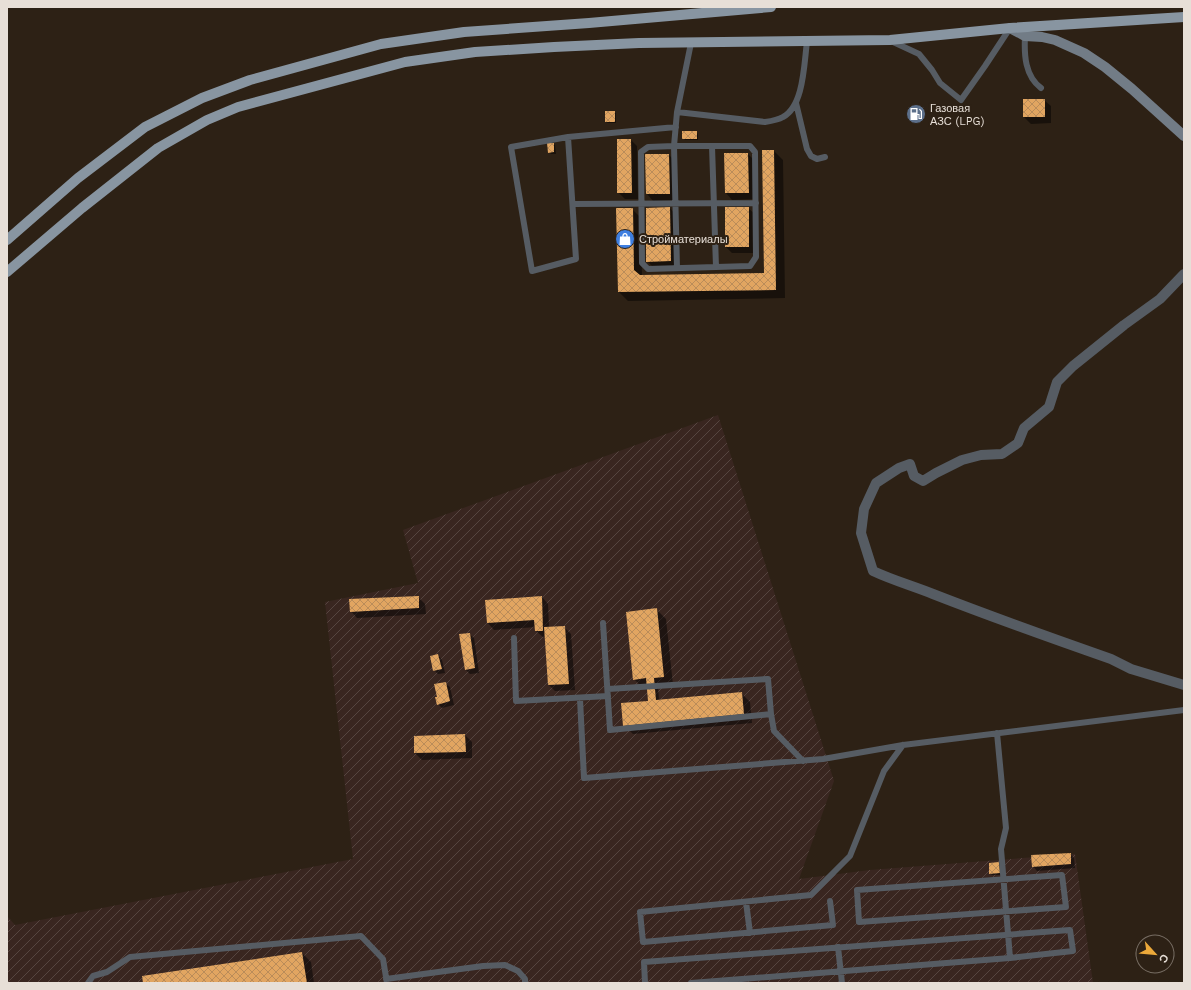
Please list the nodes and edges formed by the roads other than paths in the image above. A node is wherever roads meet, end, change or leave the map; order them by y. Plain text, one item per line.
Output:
1 (759, 7) edge
2 (771, 7) edge
3 (1184, 17) edge
4 (1010, 28) junction
5 (1025, 36) junction
6 (890, 40) junction
7 (691, 42) junction
8 (807, 42) junction
9 (1041, 88) dead end
10 (796, 103) junction
11 (677, 112) junction
12 (676, 127) junction
13 (1184, 136) edge
14 (568, 137) junction
15 (674, 146) junction
16 (712, 146) junction
17 (826, 157) dead end
18 (641, 203) junction
19 (676, 203) junction
20 (714, 203) junction
21 (756, 203) junction
22 (573, 204) junction
23 (7, 240) edge
24 (716, 267) junction
25 (677, 268) junction
26 (7, 272) edge
27 (1184, 274) edge
28 (603, 624) dead end
29 (514, 638) dead end
30 (1184, 685) edge
31 (608, 689) junction
32 (608, 696) junction
33 (580, 699) junction
34 (1184, 710) edge
35 (771, 714) junction
36 (997, 733) junction
37 (903, 745) junction
38 (803, 761) junction
39 (1004, 880) junction
40 (746, 902) junction
41 (830, 902) dead end
42 (1006, 911) junction
43 (750, 933) junction
44 (1008, 934) junction
45 (838, 947) junction
46 (1010, 958) junction
47 (841, 971) junction
48 (386, 981) edge
49 (88, 983) edge
50 (526, 983) edge
51 (645, 983) edge
52 (691, 983) edge
53 (842, 983) edge

1 - 2 main road
1 - 23 main road
3 - 4 main road
4 - 5 street
4 - 6 main road
4 - 6 lane
5 - 9 lane
5 - 13 street
6 - 8 main road
7 - 8 main road
7 - 11 lane
7 - 26 main road
8 - 10 lane
10 - 11 lane
10 - 17 lane
11 - 12 lane
12 - 14 lane
12 - 15 lane
14 - 22 lane
14 - 22 lane
15 - 16 lane
15 - 18 lane
15 - 19 lane
16 - 20 lane
16 - 21 lane
18 - 19 lane
18 - 22 lane
18 - 25 lane
19 - 20 lane
19 - 25 lane
20 - 21 lane
20 - 24 lane
21 - 24 lane
24 - 25 lane
27 - 30 street
28 - 31 lane
29 - 33 lane
31 - 32 lane
31 - 35 lane
32 - 33 lane
32 - 35 lane
33 - 38 lane
34 - 36 lane
35 - 38 lane
36 - 37 lane
36 - 39 lane
37 - 38 lane
37 - 40 lane
39 - 42 lane
39 - 42 lane
39 - 42 lane
40 - 43 lane
40 - 43 lane
41 - 43 lane
42 - 44 lane
44 - 45 lane
44 - 46 lane
44 - 46 lane
45 - 47 lane
45 - 51 lane
46 - 47 lane
47 - 52 lane
47 - 53 lane
48 - 49 lane
48 - 50 lane

